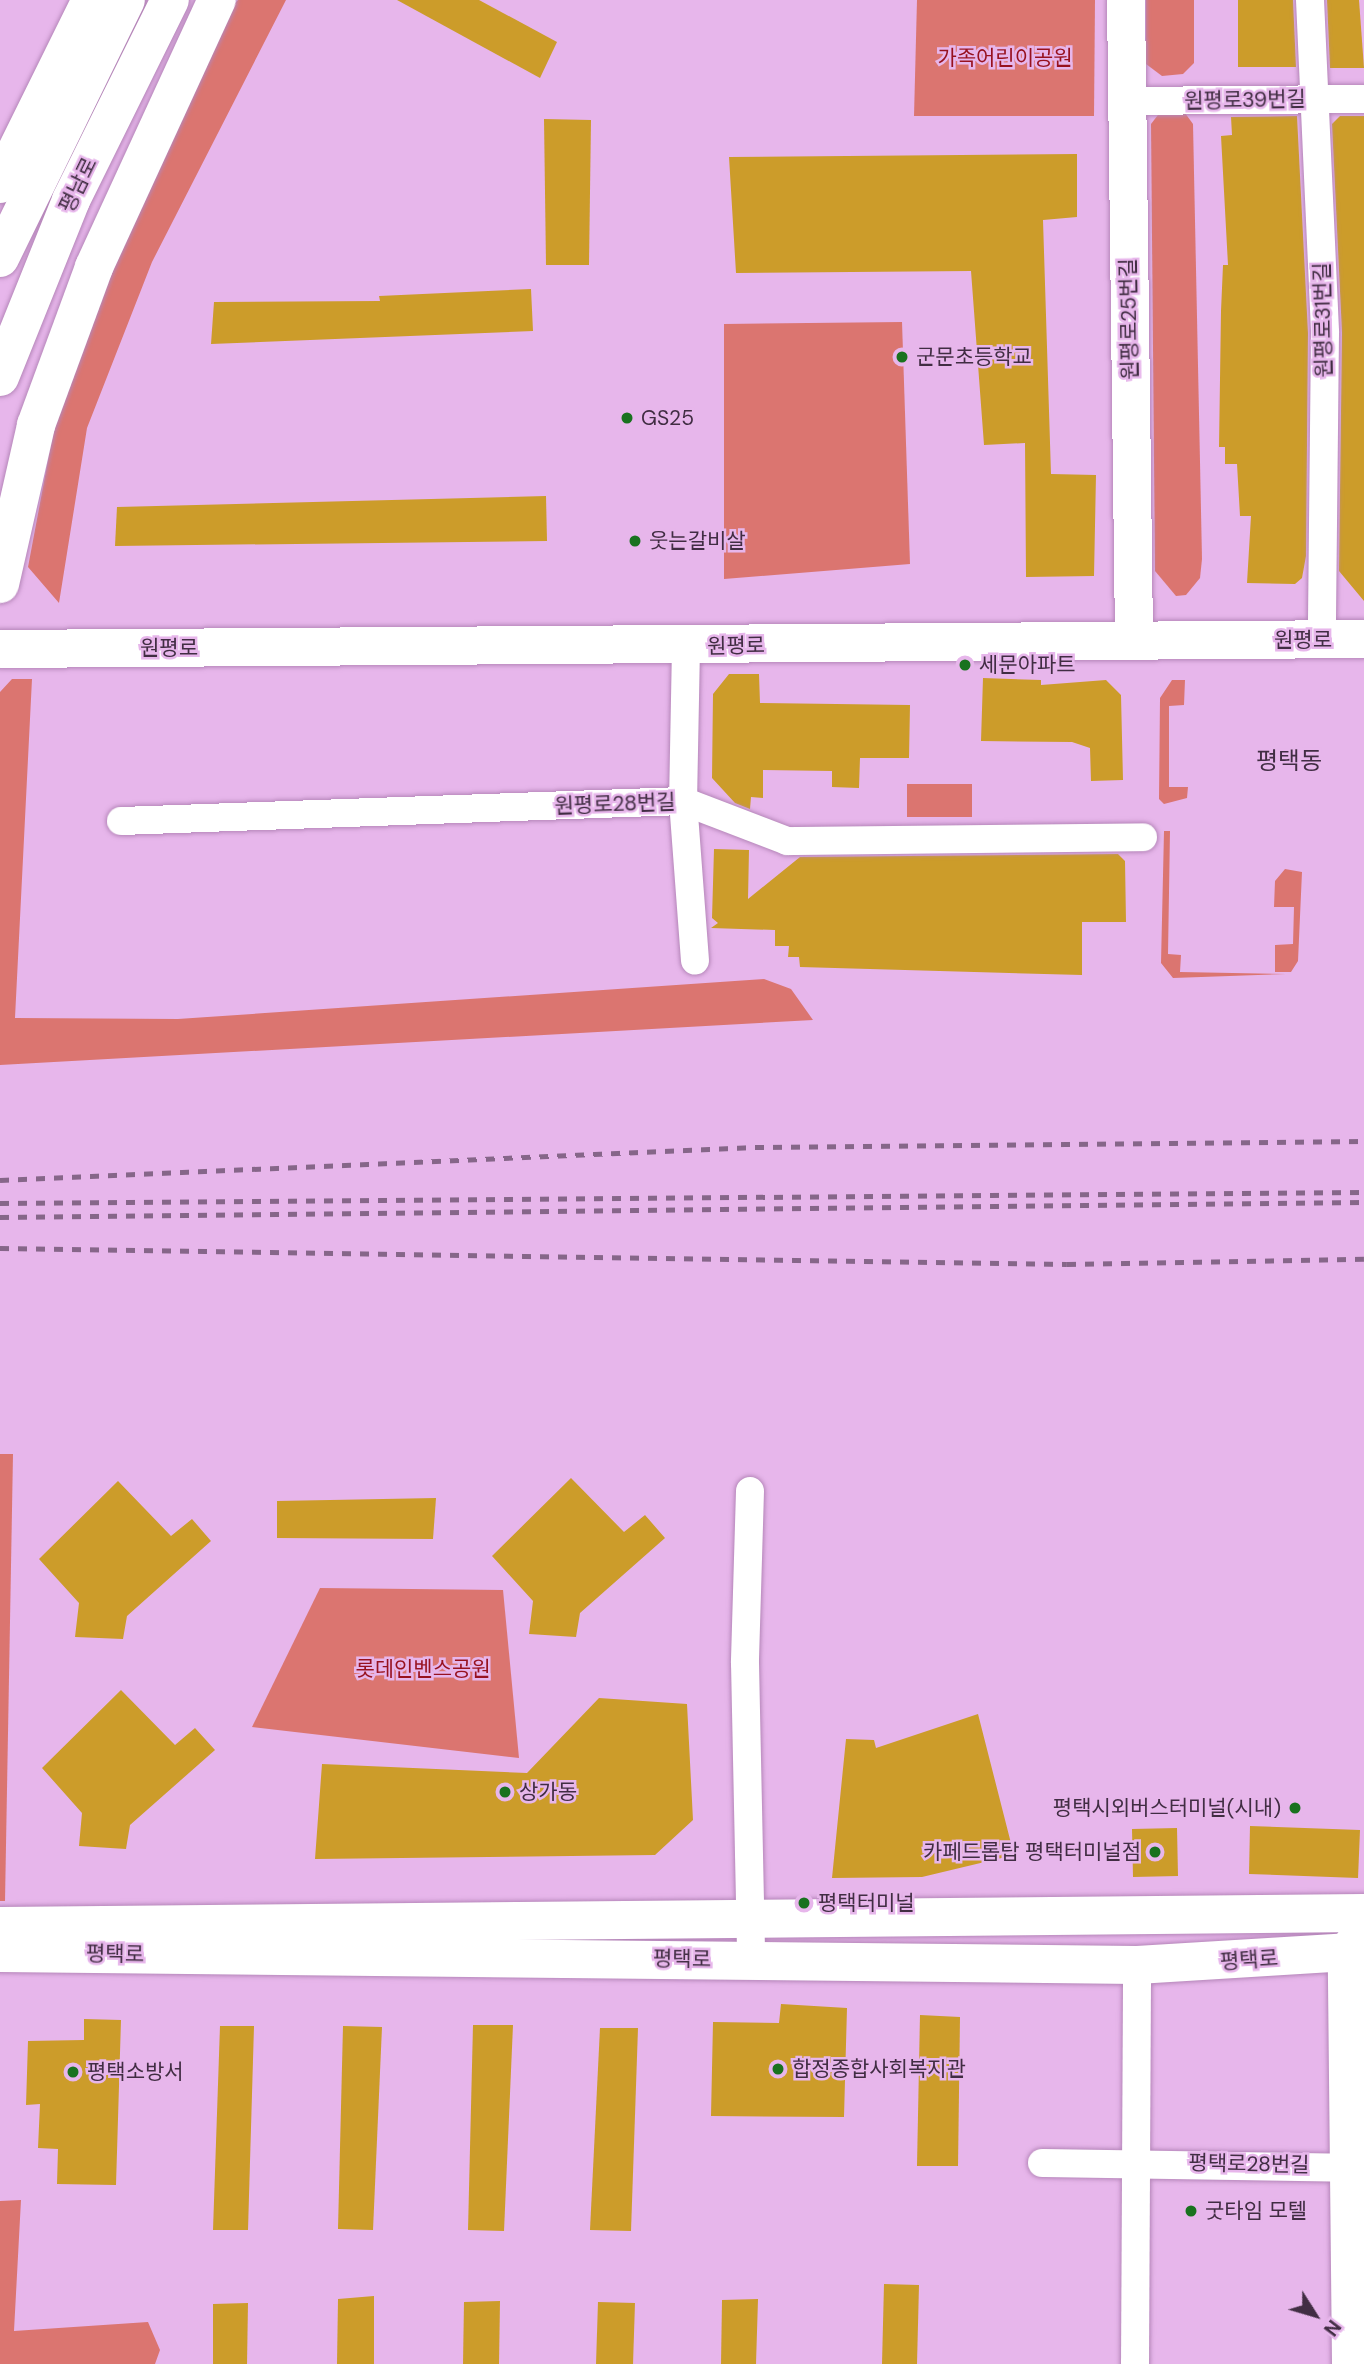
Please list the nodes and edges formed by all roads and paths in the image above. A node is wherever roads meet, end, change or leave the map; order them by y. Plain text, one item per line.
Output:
1 (91, 0) edge
2 (126, 0) edge
3 (170, 0) edge
4 (218, 0) edge
5 (1126, 0) edge
6 (1310, 0) edge
7 (1314, 99) junction
8 (1364, 99) edge
9 (1126, 101) junction
10 (0, 184) edge
11 (0, 258) edge
12 (0, 377) edge
13 (2, 570) edge
14 (1134, 638) junction
15 (1364, 639) edge
16 (1322, 640) junction
17 (686, 647) junction
18 (0, 649) edge
19 (683, 801) junction
20 (121, 821) dead end
21 (1143, 837) dead end
22 (695, 961) dead end
23 (750, 1491) dead end
24 (1364, 1913) edge
25 (870, 1917) junction
26 (752, 1919) junction
27 (1358, 1944) edge
28 (3, 1948) edge
29 (751, 1959) junction
30 (868, 1964) junction
31 (1137, 1965) junction
32 (1042, 2163) dead end
33 (1133, 2163) junction
34 (1357, 2166) edge
35 (1135, 2364) edge
36 (1351, 2364) edge

1 - 10 main road
2 - 11 main road, 평남로
3 - 12 main road, 평남로
4 - 13 main road
5 - 9 main road, 원평로25번길
6 - 7 street, 원평로31번길
7 - 8 street, 원평로39번길
7 - 9 street, 원평로39번길
7 - 16 street, 원평로31번길
9 - 14 main road, 원평로25번길
14 - 16 main road, 원평로
14 - 17 main road, 원평로
15 - 16 main road, 원평로
17 - 18 main road, 원평로
17 - 19 street
19 - 20 street, 원평로28번길
19 - 21 street, 원평로28번길
19 - 22 street
23 - 26 street
24 - 25 main road, 평택로
25 - 26 main road, 평택로
25 - 30 street
26 - 28 main road, 평택로
26 - 29 street
27 - 31 main road, 평택로
27 - 34 main road
28 - 29 main road, 평택로
29 - 30 main road, 평택로
30 - 31 main road, 평택로
31 - 33 street
32 - 33 street, 평택로28번길
33 - 34 street, 평택로28번길
33 - 35 street
34 - 36 main road

